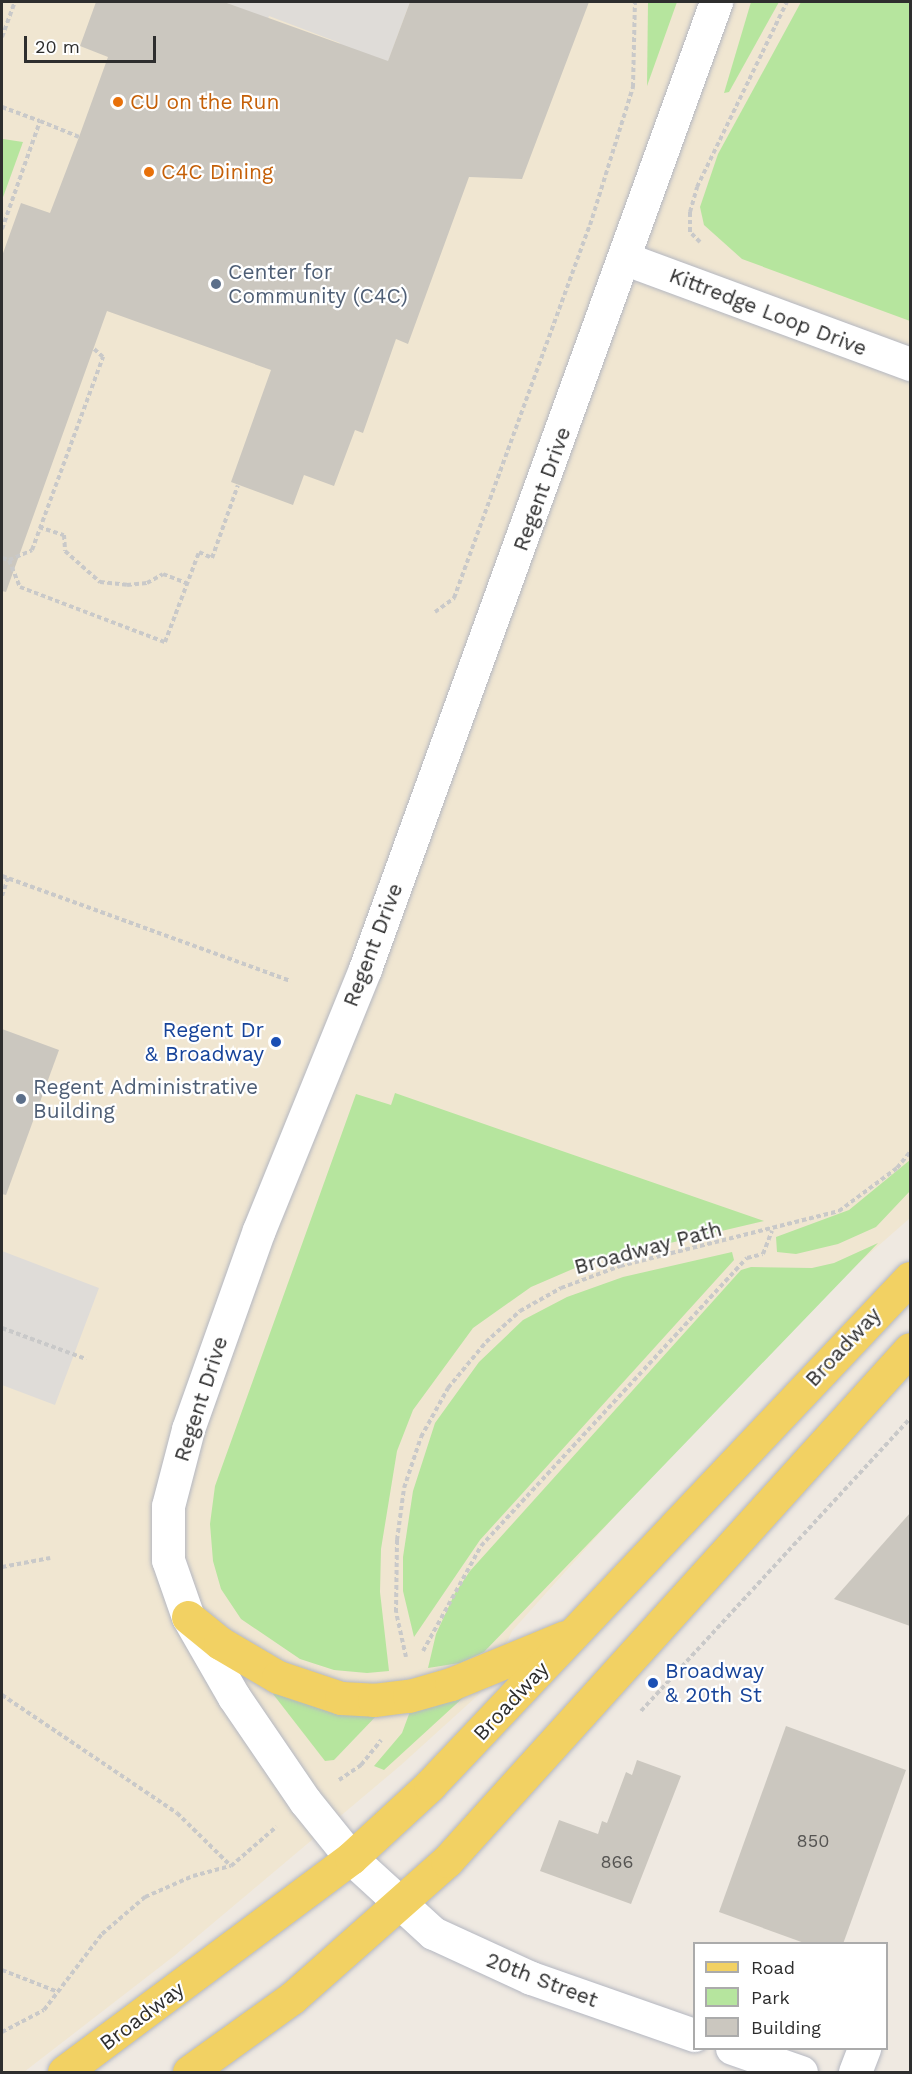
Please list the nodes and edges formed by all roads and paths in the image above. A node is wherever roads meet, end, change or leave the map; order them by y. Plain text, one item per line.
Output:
1 (15, 2) edge
2 (635, 2) edge
3 (716, 2) edge
4 (788, 2) edge
5 (2, 37) edge
6 (2, 107) edge
7 (40, 121) junction
8 (79, 137) dead end
9 (2, 229) edge
10 (704, 247) dead end
11 (626, 259) junction
12 (94, 349) dead end
13 (910, 364) edge
14 (238, 485) dead end
15 (39, 527) junction
16 (2, 558) edge
17 (9, 560) junction
18 (188, 583) junction
19 (435, 612) dead end
20 (2, 876) edge
21 (8, 878) junction
22 (2, 896) edge
23 (290, 981) dead end
24 (910, 1152) edge
25 (772, 1230) junction
26 (910, 1278) edge
27 (2, 1328) edge
28 (910, 1349) edge
29 (86, 1359) dead end
30 (910, 1418) edge
31 (50, 1558) dead end
32 (2, 1567) edge
33 (188, 1617) junction
34 (575, 1633) junction
35 (419, 1655) dead end
36 (408, 1668) dead end
37 (2, 1695) edge
38 (639, 1712) dead end
39 (351, 1858) junction
40 (401, 1906) junction
41 (2, 1970) edge
42 (58, 1992) junction
43 (2, 2032) edge
44 (693, 2035) edge
45 (735, 2050) edge
46 (864, 2050) edge
47 (64, 2073) edge
48 (189, 2073) edge
49 (801, 2073) edge
50 (855, 2073) edge

1 - 5 path
2 - 19 path
3 - 11 street, Regent Drive
4 - 10 path
6 - 7 path
7 - 8 path
7 - 9 path
11 - 13 street, Kittredge Loop Drive
11 - 33 street, Regent Drive
12 - 15 path
14 - 18 path
15 - 17 path
15 - 18 path
16 - 17 path
17 - 18 path
20 - 21 path
21 - 22 path
21 - 23 path
24 - 25 path, Broadway Path
25 - 35 path
25 - 36 path, Broadway Path
26 - 34 main road, Broadway
27 - 29 path
28 - 40 main road
30 - 38 path
31 - 32 path
33 - 34 main road
33 - 39 street, Regent Drive
34 - 39 main road, Broadway
37 - 42 path
39 - 40 street, 20th Street
39 - 47 main road, Broadway
40 - 44 street, 20th Street
40 - 48 main road
41 - 42 path
42 - 43 path
45 - 49 street
46 - 50 street

